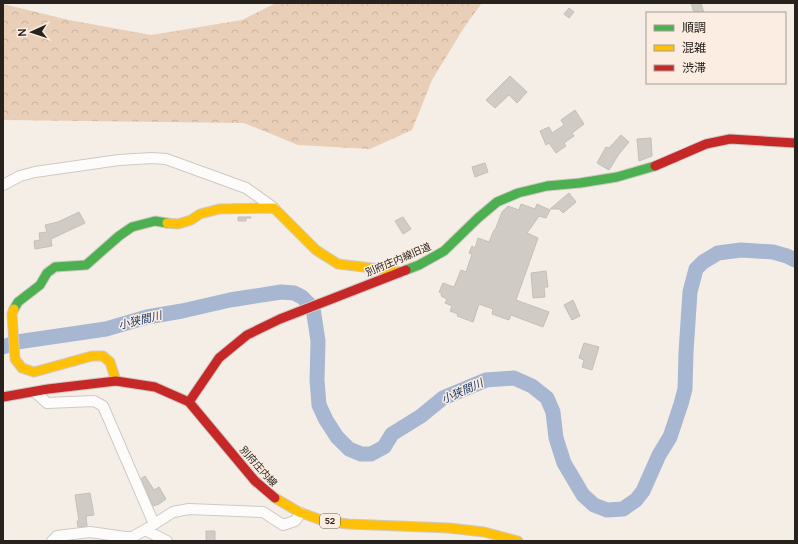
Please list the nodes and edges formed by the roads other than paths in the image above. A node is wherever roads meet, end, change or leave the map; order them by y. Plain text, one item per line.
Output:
1 (795, 143) edge
2 (3, 185) edge
3 (274, 208) junction
4 (400, 272) junction
5 (116, 380) junction
6 (35, 392) junction
7 (3, 397) edge
8 (189, 402) junction
9 (301, 513) junction
10 (154, 524) junction
11 (145, 530) junction
12 (52, 541) edge
13 (167, 541) edge
14 (518, 541) edge

1 - 4 street, 別府庄内線旧道
2 - 3 street
3 - 4 street
3 - 5 street
4 - 8 street, 別府庄内線旧道
5 - 6 street, 別府庄内線 / 52
5 - 8 street, 別府庄内線 / 52
6 - 7 street, 別府庄内線 / 52
6 - 10 street
8 - 9 street, 別府庄内線 / 52
9 - 10 street
9 - 14 street, 別府庄内線 / 52
10 - 11 street
11 - 12 street
11 - 13 street

